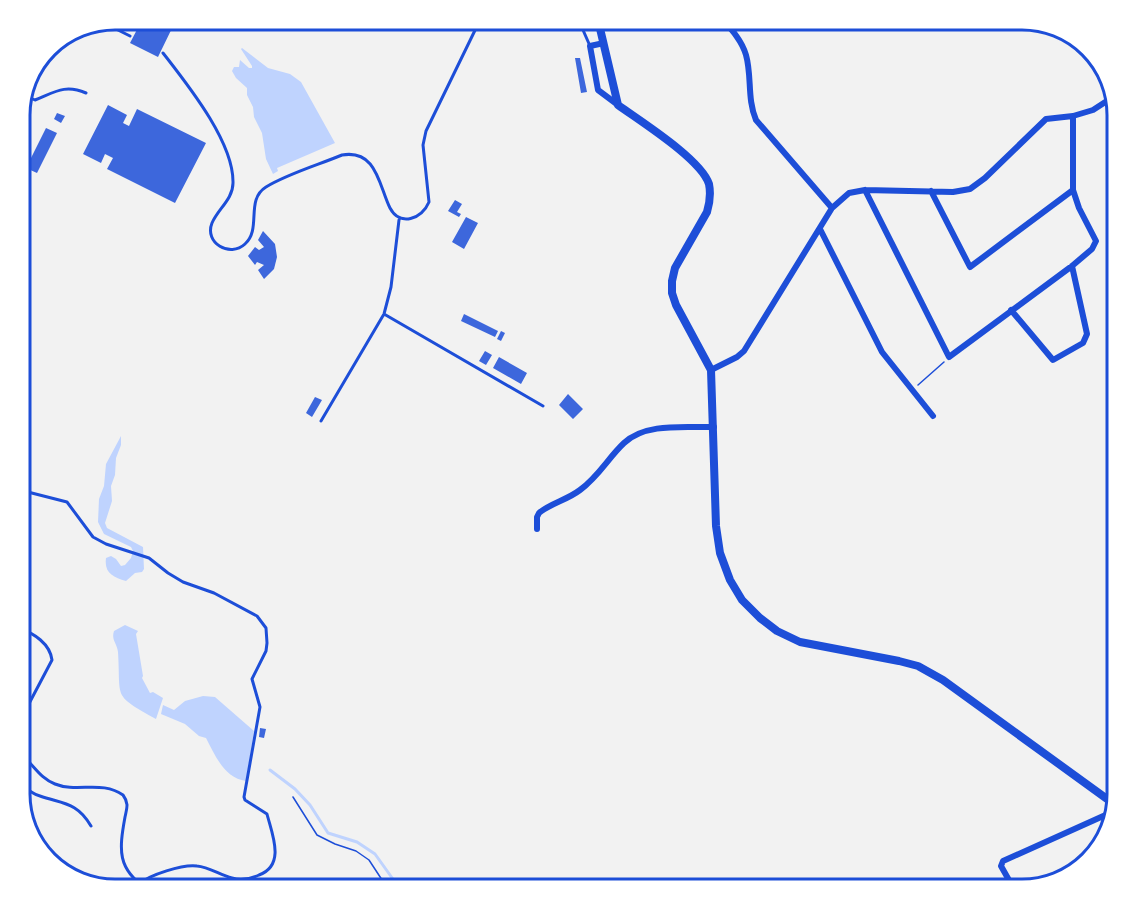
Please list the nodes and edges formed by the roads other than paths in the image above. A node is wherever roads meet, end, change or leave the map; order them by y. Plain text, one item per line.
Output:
1 (118, 30) edge
2 (475, 30) edge
3 (583, 30) edge
4 (601, 30) edge
5 (732, 30) edge
6 (130, 36) dead end
7 (604, 43) junction
8 (590, 46) junction
9 (163, 53) dead end
10 (86, 93) dead end
11 (32, 99) edge
12 (1105, 102) edge
13 (618, 105) junction
14 (1073, 116) junction
15 (865, 190) junction
16 (1073, 190) junction
17 (931, 191) junction
18 (832, 208) junction
19 (399, 219) junction
20 (820, 229) junction
21 (1072, 266) junction
22 (1011, 310) junction
23 (384, 314) junction
24 (711, 370) junction
25 (543, 406) dead end
26 (933, 416) dead end
27 (321, 421) dead end
28 (714, 427) junction
29 (30, 493) edge
30 (537, 529) dead end
31 (30, 633) edge
32 (30, 702) edge
33 (30, 762) edge
34 (30, 791) edge
35 (1107, 799) edge
36 (1103, 816) edge
37 (91, 826) dead end
38 (135, 879) edge
39 (145, 879) edge
40 (236, 879) edge
41 (249, 879) edge
42 (1008, 879) edge

1 - 6 lane
2 - 19 lane
3 - 8 lane
4 - 7 street
5 - 18 street
7 - 8 street
7 - 13 street
8 - 13 street
9 - 19 lane
10 - 11 lane
12 - 14 street
13 - 24 street
14 - 16 street
14 - 17 street
15 - 17 street
15 - 18 street
15 - 22 street
16 - 17 street
16 - 21 street
18 - 20 street
19 - 23 lane
20 - 24 street
20 - 26 street
21 - 22 street
21 - 22 street
23 - 25 lane
23 - 27 lane
24 - 28 street
28 - 30 street
28 - 35 street
29 - 41 lane
31 - 32 lane
33 - 38 lane
34 - 37 lane
36 - 42 street
39 - 40 lane

